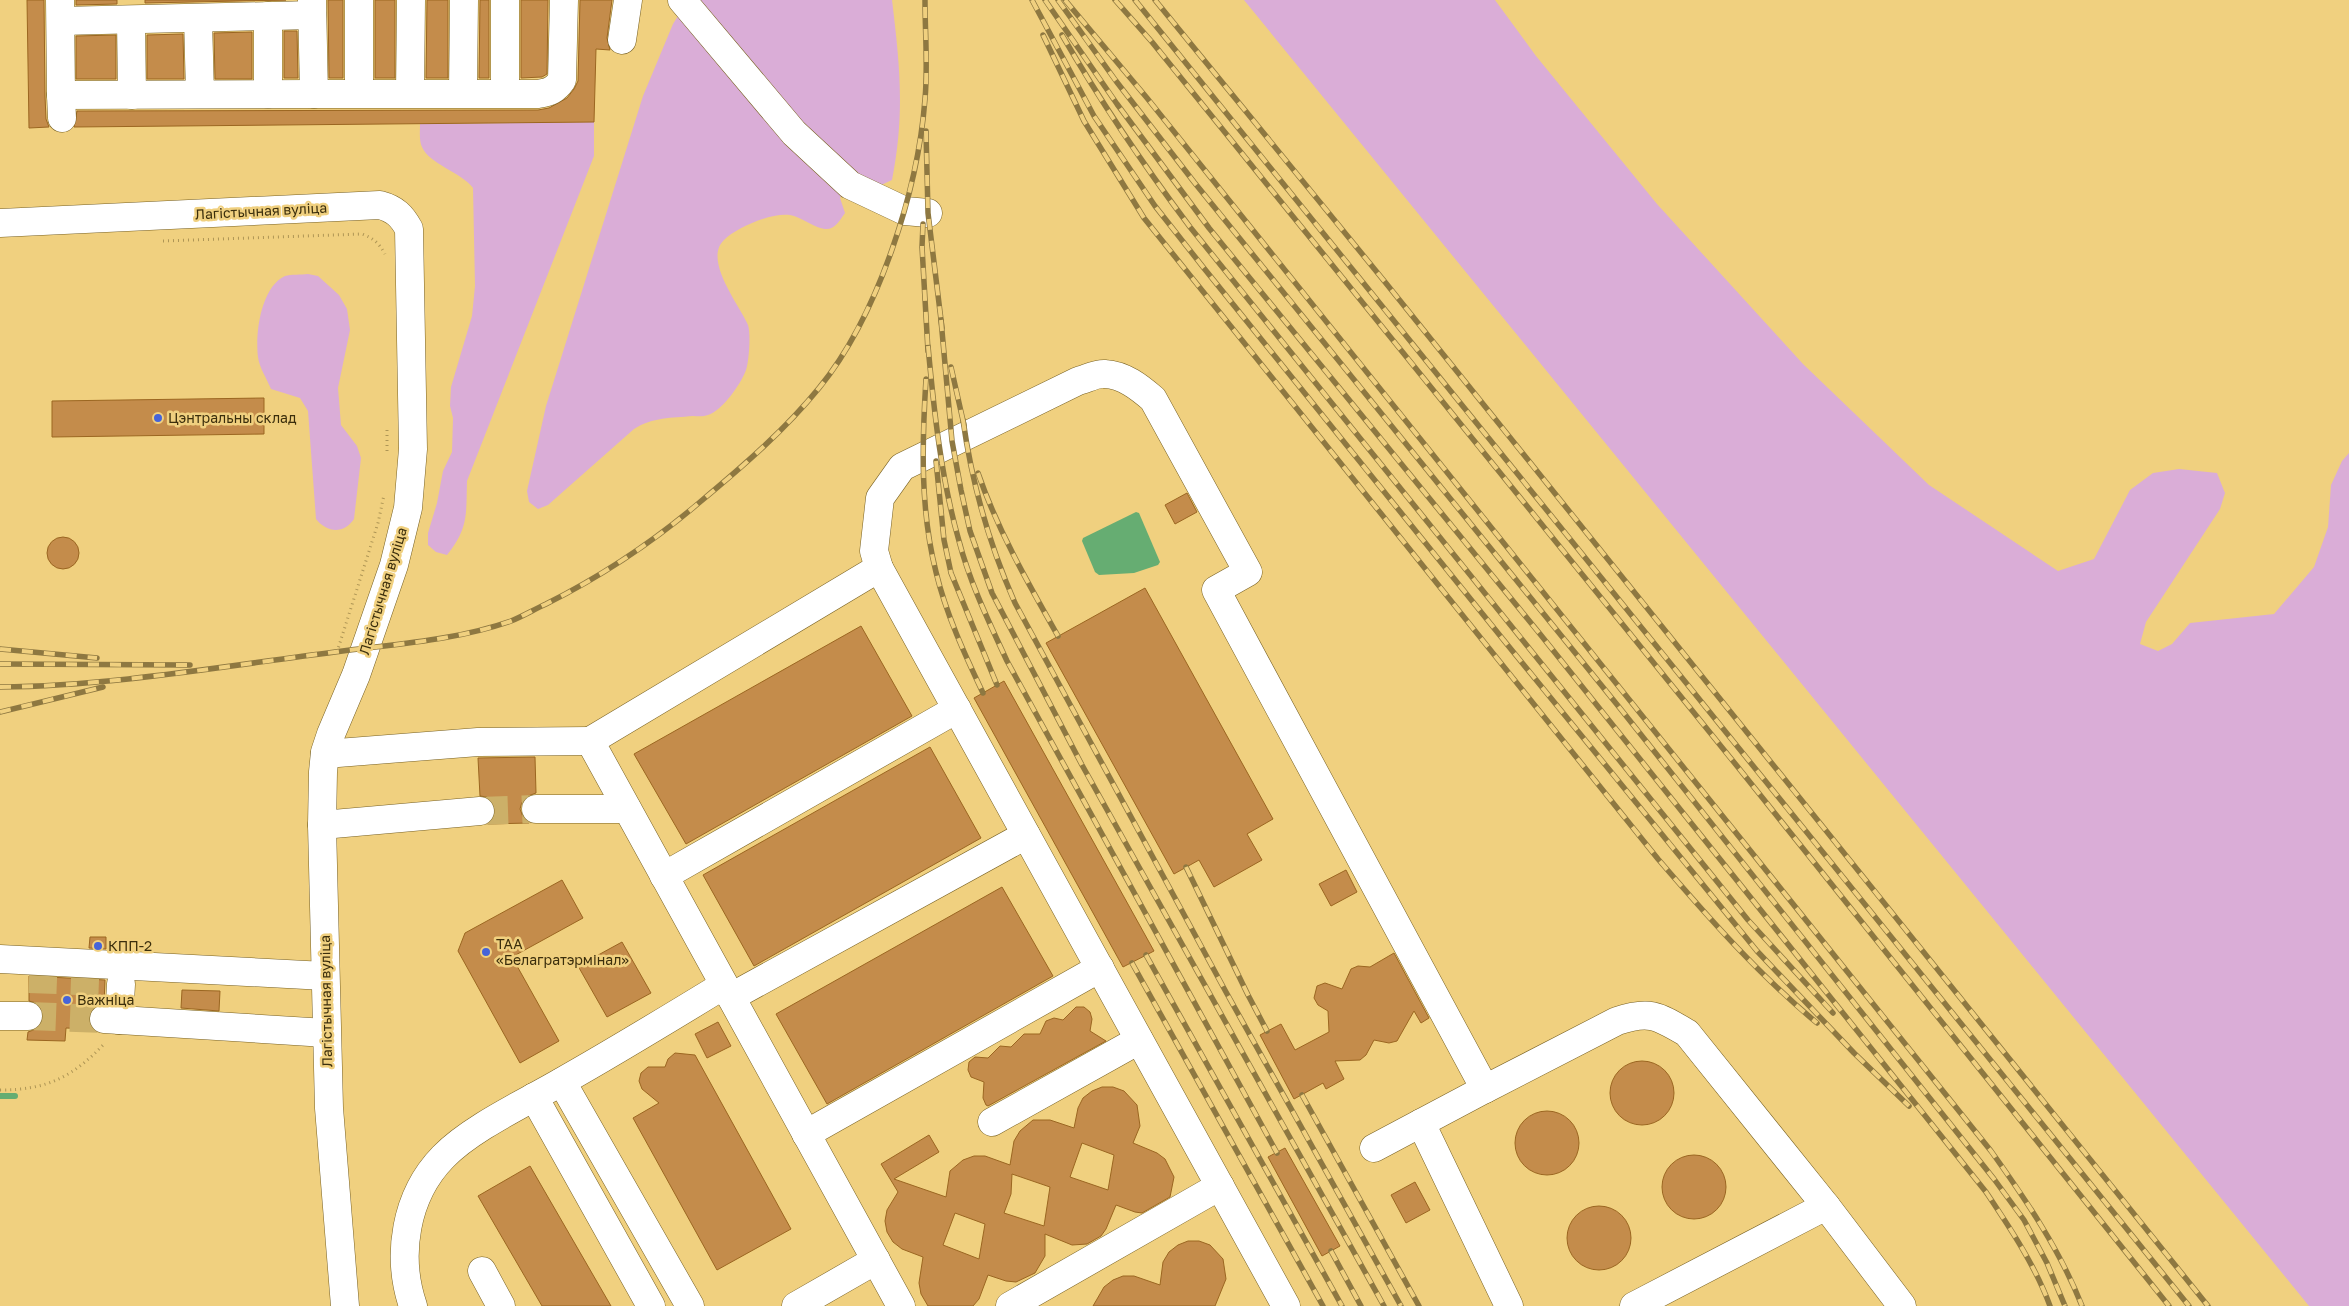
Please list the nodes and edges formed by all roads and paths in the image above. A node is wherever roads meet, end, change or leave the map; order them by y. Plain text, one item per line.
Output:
1 (359, 0) edge
2 (411, 0) edge
3 (464, 0) edge
4 (505, 0) edge
5 (564, 0) edge
6 (628, 0) edge
7 (682, 0) edge
8 (312, 8) edge
9 (61, 10) edge
10 (268, 16) junction
11 (198, 19) junction
12 (131, 21) junction
13 (622, 40) dead end
14 (505, 92) junction
15 (359, 93) junction
16 (410, 93) junction
17 (463, 93) junction
18 (200, 94) junction
19 (268, 94) junction
20 (314, 94) junction
21 (132, 95) junction
22 (928, 213) dead end
23 (0, 223) edge
24 (156, 241) dead end
25 (385, 264) dead end
26 (387, 429) dead end
27 (387, 458) dead end
28 (386, 487) dead end
29 (879, 568) junction
30 (335, 659) dead end
31 (956, 709) junction
32 (590, 741) junction
33 (325, 754) junction
34 (536, 809) tunnel mouth
35 (627, 809) junction
36 (480, 811) tunnel mouth
37 (322, 825) junction
38 (1026, 835) junction
39 (664, 876) junction
40 (0, 959) edge
41 (1100, 968) junction
42 (325, 976) junction
43 (116, 977) junction
44 (0, 978) edge
45 (29, 979) tunnel mouth
46 (727, 991) junction
47 (0, 1016) edge
48 (28, 1016) tunnel mouth
49 (112, 1020) junction
50 (326, 1033) junction
51 (1139, 1040) junction
52 (562, 1082) junction
53 (1485, 1089) junction
54 (0, 1090) edge
55 (534, 1097) junction
56 (992, 1122) dead end
57 (1421, 1123) junction
58 (806, 1134) junction
59 (1374, 1148) dead end
60 (1220, 1186) junction
61 (1826, 1206) junction
62 (876, 1260) junction
63 (482, 1272) dead end
64 (344, 1306) edge
65 (413, 1306) edge
66 (501, 1306) edge
67 (651, 1306) edge
68 (690, 1306) edge
69 (796, 1306) edge
70 (901, 1306) edge
71 (1010, 1306) edge
72 (1286, 1306) edge
73 (1509, 1306) edge
74 (1634, 1306) edge
75 (1902, 1306) edge

1 - 15 street
2 - 16 street
3 - 17 street
4 - 14 street
5 - 14 street
6 - 13 street
7 - 22 street
8 - 10 street
8 - 20 street
9 - 12 street
9 - 21 street
10 - 11 street
10 - 19 street
11 - 12 street
11 - 18 street
12 - 21 street
14 - 17 street
15 - 16 street
15 - 20 street
16 - 17 street
18 - 19 street
18 - 21 street
19 - 20 street
23 - 33 street, Лагістычная вуліца
24 - 25 path
26 - 27 path
28 - 30 path
29 - 31 street
29 - 32 street
29 - 53 street
31 - 38 street
31 - 39 street
32 - 33 street
32 - 35 street
33 - 37 street, Лагістычная вуліца
34 - 35 street
35 - 39 street
36 - 37 street
37 - 42 street, Лагістычная вуліца
38 - 41 street
38 - 46 street
39 - 46 street
40 - 43 street
41 - 51 street
41 - 58 street
42 - 43 street
42 - 50 street, Лагістычная вуліца
43 - 49 street
44 - 45 street
46 - 52 street
46 - 58 street
47 - 48 street
49 - 50 street
49 - 54 path
50 - 64 street, Лагістычная вуліца
51 - 56 street
51 - 60 street
52 - 55 street
52 - 68 street
53 - 57 street
53 - 61 street
55 - 65 street
55 - 67 street
57 - 59 street
57 - 73 street
58 - 62 street
60 - 71 street
60 - 72 street
61 - 74 street
61 - 75 street
62 - 69 street
62 - 70 street
63 - 66 street

